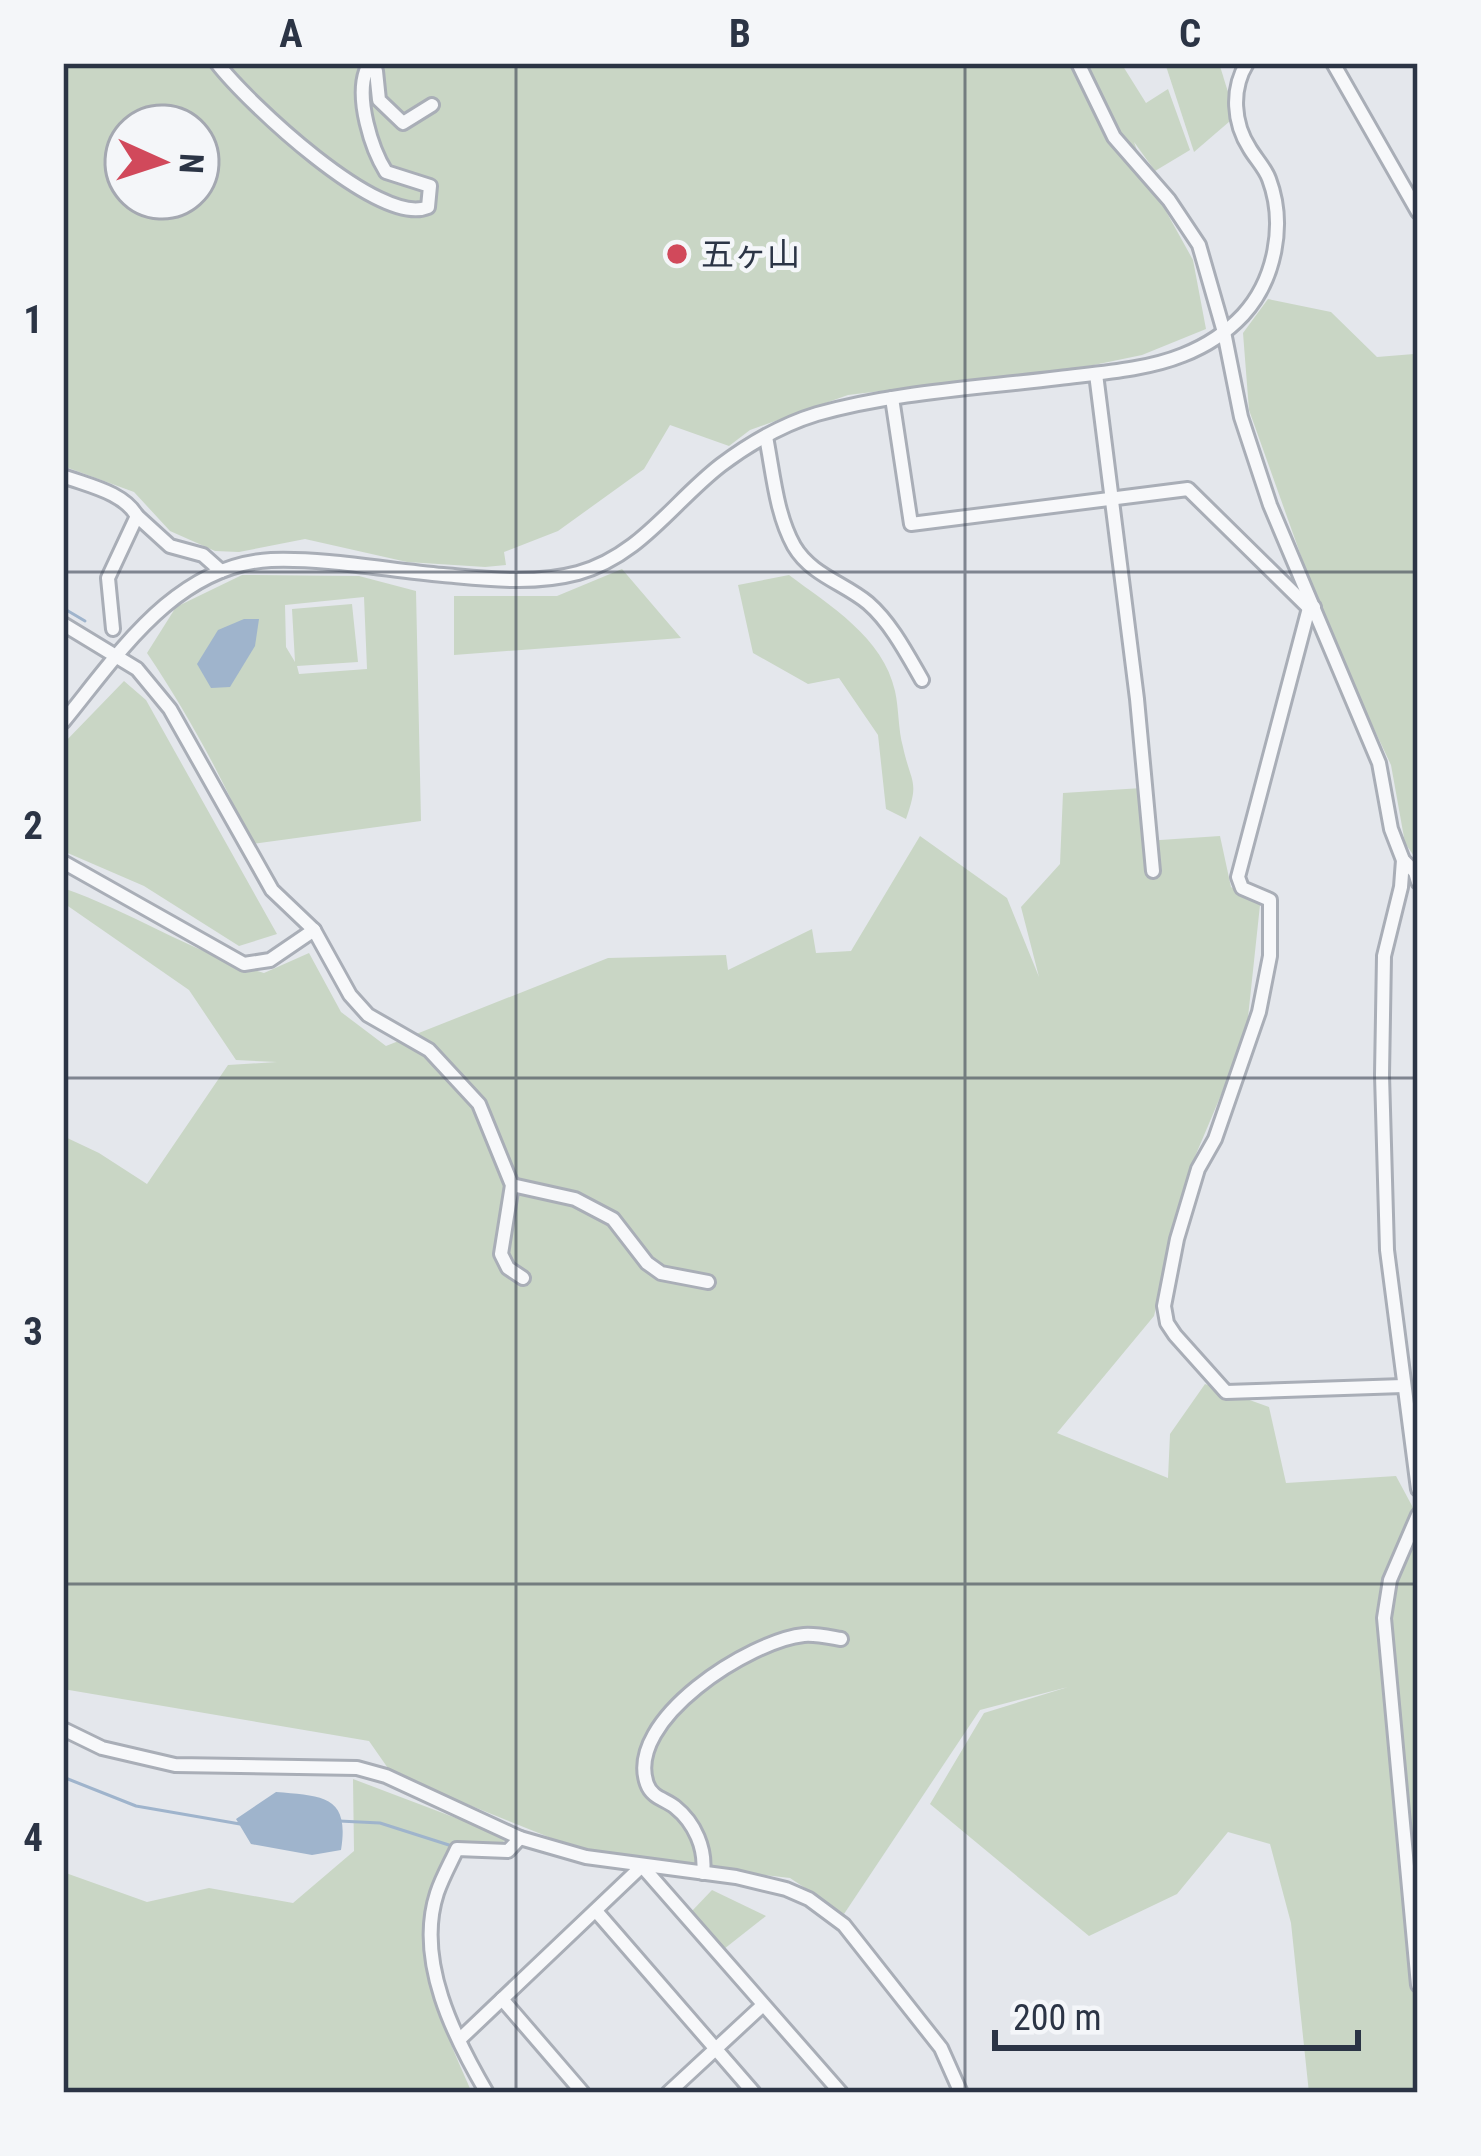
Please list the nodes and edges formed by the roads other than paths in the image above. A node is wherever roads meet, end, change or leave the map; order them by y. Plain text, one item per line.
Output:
1 (218, 63) edge
2 (1078, 63) edge
3 (1333, 63) edge
4 (1240, 66) edge
5 (432, 105) dead end
6 (1418, 212) edge
7 (1224, 332) junction
8 (1096, 374) junction
9 (892, 398) junction
10 (766, 436) junction
11 (63, 476) edge
12 (1114, 498) junction
13 (137, 516) junction
14 (221, 571) junction
15 (1312, 608) junction
16 (63, 624) edge
17 (113, 629) dead end
18 (118, 655) junction
19 (922, 680) dead end
20 (63, 722) edge
21 (1403, 860) junction
22 (63, 862) edge
23 (1153, 871) dead end
24 (1418, 882) edge
25 (314, 930) junction
26 (512, 1185) junction
27 (523, 1278) dead end
28 (708, 1282) dead end
29 (1403, 1386) junction
30 (1418, 1489) edge
31 (1418, 1515) edge
32 (841, 1640) dead end
33 (63, 1729) edge
34 (520, 1838) junction
35 (642, 1866) junction
36 (703, 1874) junction
37 (596, 1911) junction
38 (1418, 1985) edge
39 (502, 1999) junction
40 (763, 2005) junction
41 (460, 2039) junction
42 (715, 2048) junction
43 (487, 2093) edge
44 (583, 2093) edge
45 (668, 2093) edge
46 (754, 2093) edge
47 (842, 2093) edge
48 (961, 2093) edge

1 - 5 street
2 - 7 street
3 - 6 street
4 - 7 street
7 - 8 street
7 - 15 street
8 - 9 street
8 - 12 street
9 - 10 street
9 - 12 street
10 - 14 street
10 - 19 street
11 - 13 street
12 - 15 street
12 - 23 street
13 - 14 street
13 - 17 street
14 - 18 street
15 - 21 street
15 - 29 street
16 - 18 street
18 - 20 street
18 - 25 street
21 - 24 street
21 - 29 street
22 - 25 street
25 - 26 street
26 - 27 street
26 - 28 street
29 - 30 street
31 - 38 street
32 - 36 street
33 - 34 street
34 - 35 street
34 - 41 street
35 - 36 street
35 - 37 street
35 - 40 street
36 - 48 street
37 - 39 street
37 - 42 street
39 - 41 street
39 - 44 street
40 - 42 street
40 - 47 street
41 - 43 street
42 - 45 street
42 - 46 street

